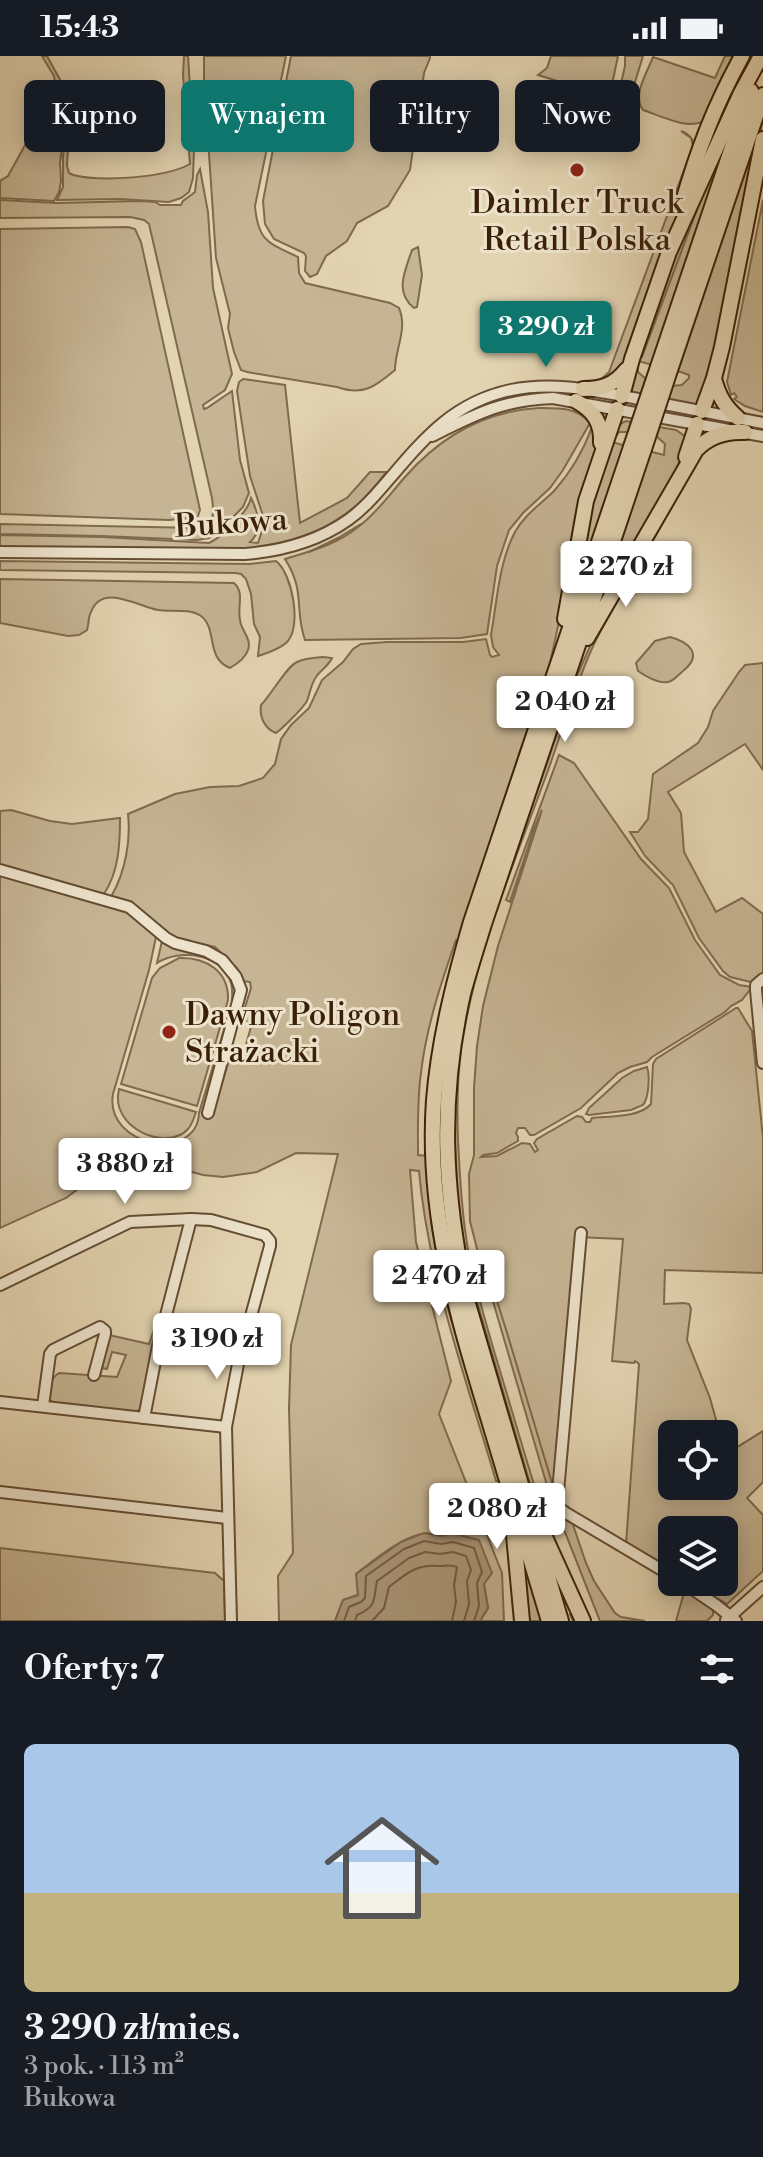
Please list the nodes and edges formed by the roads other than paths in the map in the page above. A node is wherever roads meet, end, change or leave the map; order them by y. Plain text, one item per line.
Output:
1 (742, 56) edge
2 (762, 56) edge
3 (763, 95) edge
4 (763, 139) edge
5 (669, 252) junction
6 (632, 359) junction
7 (664, 369) junction
8 (714, 378) junction
9 (580, 395) junction
10 (619, 403) junction
11 (700, 418) junction
12 (738, 418) junction
13 (763, 423) edge
14 (745, 432) junction
15 (763, 436) edge
16 (601, 451) junction
17 (677, 480) junction
18 (0, 552) edge
19 (564, 666) junction
20 (0, 870) edge
21 (763, 979) edge
22 (763, 1063) edge
23 (208, 1113) dead end
24 (191, 1219) junction
25 (581, 1233) dead end
26 (0, 1285) edge
27 (94, 1375) dead end
28 (0, 1402) edge
29 (43, 1406) junction
30 (144, 1418) junction
31 (226, 1427) junction
32 (506, 1477) junction
33 (522, 1488) junction
34 (0, 1492) edge
35 (227, 1518) junction
36 (658, 1568) edge
37 (763, 1587) edge
38 (700, 1596) edge
39 (730, 1619) edge
40 (231, 1621) edge
41 (522, 1621) edge
42 (549, 1621) edge
43 (561, 1621) edge
44 (583, 1621) edge

1 - 5 main road
2 - 5 main road
2 - 7 main road
3 - 7 main road
4 - 8 main road
5 - 6 main road
6 - 9 main road
6 - 10 main road
7 - 19 main road, bridge
8 - 11 main road
8 - 12 main road
9 - 10 street, Bukowa
9 - 16 main road
9 - 18 street, Bukowa
10 - 11 street, Bukowa
10 - 16 main road
11 - 12 street, Bukowa
11 - 14 street, Bukowa
11 - 17 main road
12 - 13 street, Bukowa
14 - 15 street, Bukowa
14 - 17 main road
16 - 19 main road
17 - 19 main road
19 - 32 main road
19 - 33 main road
20 - 23 street
21 - 22 street
24 - 26 street
24 - 30 street
24 - 31 street
25 - 36 street
27 - 29 street
28 - 29 street
29 - 30 street
30 - 31 street
31 - 35 street
32 - 41 main road
32 - 42 main road
33 - 43 main road
33 - 44 main road
34 - 35 street
35 - 40 street
37 - 39 street
38 - 39 street

